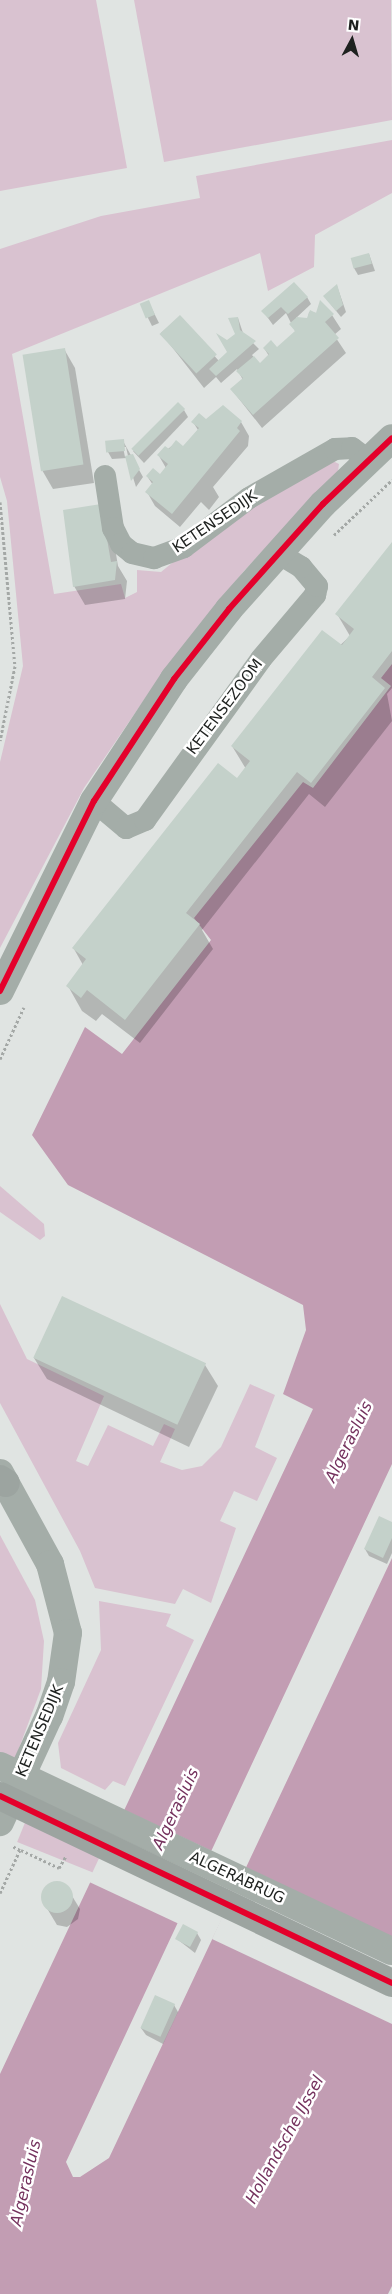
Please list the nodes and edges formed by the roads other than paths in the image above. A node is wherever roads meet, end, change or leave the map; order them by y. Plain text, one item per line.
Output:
1 (392, 438) edge
2 (368, 460) junction
3 (105, 476) dead end
4 (279, 554) junction
5 (94, 801) junction
6 (0, 991) edge
7 (2, 1478) edge
8 (0, 1766) edge
9 (0, 1796) edge
10 (3, 1832) edge
11 (392, 1951) edge
12 (392, 1983) edge

1 - 2 street
2 - 3 street, KETENSEDIJK
2 - 4 street
4 - 5 street
4 - 5 street, KETENSEZOOM
5 - 6 street
7 - 10 street, KETENSEDIJK
8 - 11 street, ALGERABRUG
9 - 12 main road, ALGERABRUG

